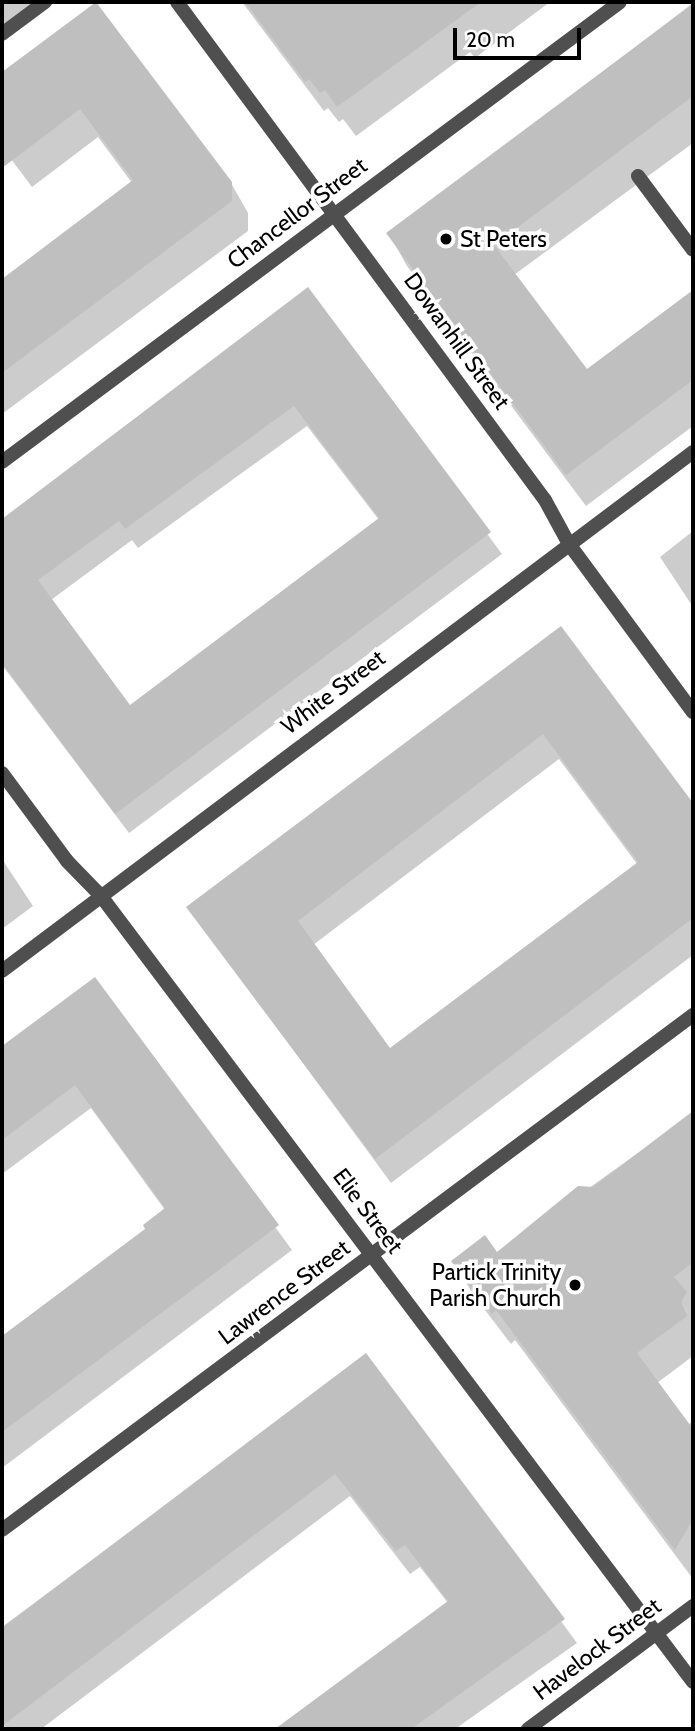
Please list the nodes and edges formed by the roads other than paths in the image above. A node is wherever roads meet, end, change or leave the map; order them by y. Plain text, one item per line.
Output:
1 (45, 2) edge
2 (177, 2) edge
3 (620, 2) edge
4 (2, 34) edge
5 (638, 176) dead end
6 (335, 214) junction
7 (693, 250) edge
8 (693, 452) edge
9 (2, 462) edge
10 (569, 544) junction
11 (693, 712) edge
12 (2, 772) edge
13 (101, 896) junction
14 (2, 971) edge
15 (693, 1015) edge
16 (373, 1255) junction
17 (2, 1530) edge
18 (693, 1606) edge
19 (657, 1633) junction
20 (693, 1682) edge
21 (528, 1729) edge

1 - 4 street
2 - 6 street, Dowanhill Street
3 - 6 street, Chancellor Street
5 - 7 street
6 - 9 street, Chancellor Street
6 - 10 street, Dowanhill Street
8 - 10 street, White Street
10 - 11 street, Dowanhill Street
10 - 13 street, White Street
12 - 13 street, Elie Street
13 - 14 street, White Street
13 - 16 street, Elie Street
15 - 16 street, Lawrence Street
16 - 17 street, Lawrence Street
16 - 19 street, Elie Street
18 - 19 street, Havelock Street
19 - 20 street, Elie Street
19 - 21 street, Havelock Street

